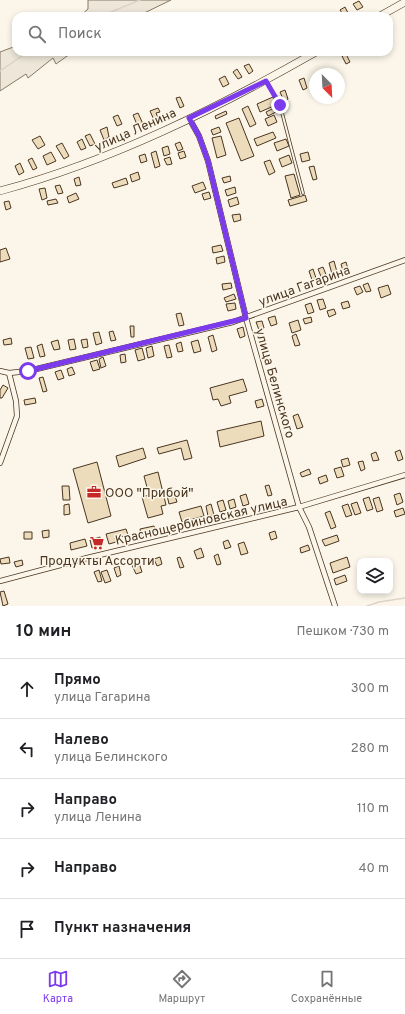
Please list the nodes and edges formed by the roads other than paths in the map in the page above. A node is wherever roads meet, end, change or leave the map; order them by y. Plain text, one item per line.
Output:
1 (405, 2) edge
2 (387, 12) edge
3 (309, 56) edge
4 (266, 81) junction
5 (189, 118) junction
6 (0, 192) edge
7 (303, 193) dead end
8 (405, 260) edge
9 (246, 318) junction
10 (0, 371) edge
11 (9, 374) junction
12 (0, 463) edge
13 (405, 475) edge
14 (299, 507) junction
15 (0, 581) edge
16 (335, 606) edge

1 - 2 main road
3 - 4 main road, улица Ленина
4 - 5 main road, улица Ленина
4 - 7 lane
5 - 6 main road, улица Ленина
5 - 9 street, улица Белинского
8 - 9 street, улица Гагарина
9 - 11 street, улица Гагарина
9 - 14 street, улица Белинского
10 - 11 street, улица Гагарина
11 - 12 street
13 - 14 street, Краснощербиновская улица
14 - 15 street, Краснощербиновская улица
14 - 16 street, улица Белинского

